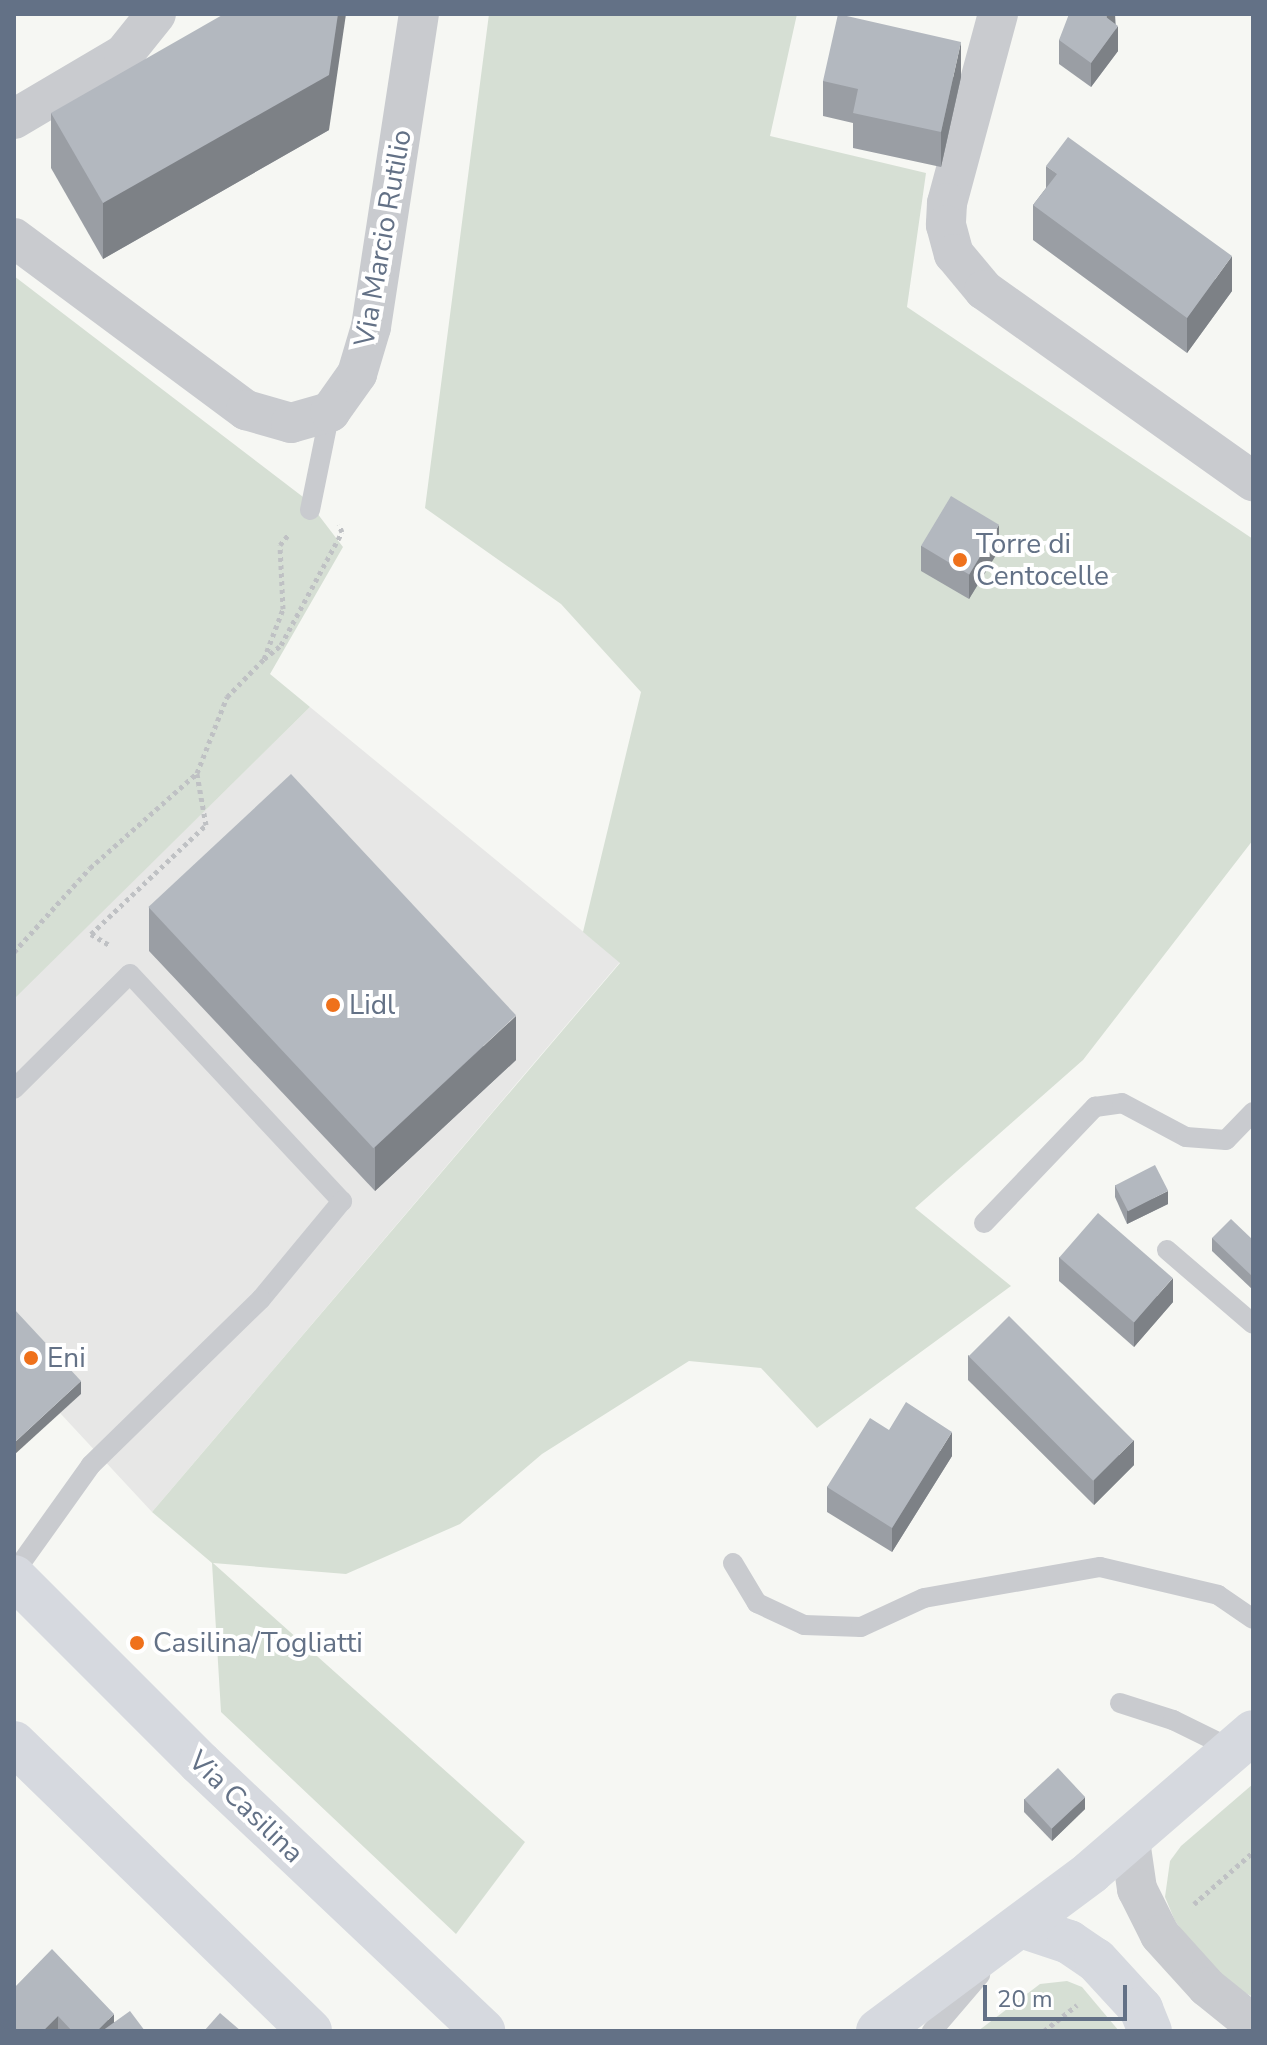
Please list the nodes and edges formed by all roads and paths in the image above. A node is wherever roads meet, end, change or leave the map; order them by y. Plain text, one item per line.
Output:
1 (156, 14) edge
2 (419, 14) edge
3 (998, 14) edge
4 (14, 119) edge
5 (14, 238) edge
6 (330, 412) junction
7 (1253, 481) edge
8 (310, 510) joint
9 (280, 545) dead end
10 (264, 659) junction
11 (197, 773) junction
12 (117, 949) dead end
13 (14, 952) edge
14 (14, 1089) edge
15 (1253, 1112) edge
16 (984, 1223) dead end
17 (1167, 1250) dead end
18 (1253, 1324) edge
19 (733, 1563) dead end
20 (14, 1575) edge
21 (1253, 1619) edge
22 (1120, 1703) dead end
23 (1243, 1741) edge
24 (14, 1743) edge
25 (1130, 1841) junction
26 (1253, 1852) edge
27 (1186, 1912) dead end
28 (1021, 1926) junction
29 (1089, 1995) dead end
30 (1253, 2024) edge
31 (310, 2031) edge
32 (483, 2031) edge
33 (878, 2031) edge
34 (932, 2031) edge
35 (1044, 2031) edge
36 (1150, 2031) edge

1 - 4 street
2 - 6 street, Via Marcio Rutilio
3 - 7 street
5 - 6 street
6 - 8 lane
8 - 10 path
9 - 10 path
10 - 11 path
11 - 12 path
11 - 13 path
14 - 20 lane
15 - 16 lane
17 - 18 lane
19 - 21 lane
20 - 32 main road, Via Casilina
22 - 23 lane
23 - 25 main road
24 - 31 main road
25 - 28 main road
25 - 30 street
26 - 27 path
28 - 33 main road
28 - 34 lane
28 - 36 main road
29 - 35 path

